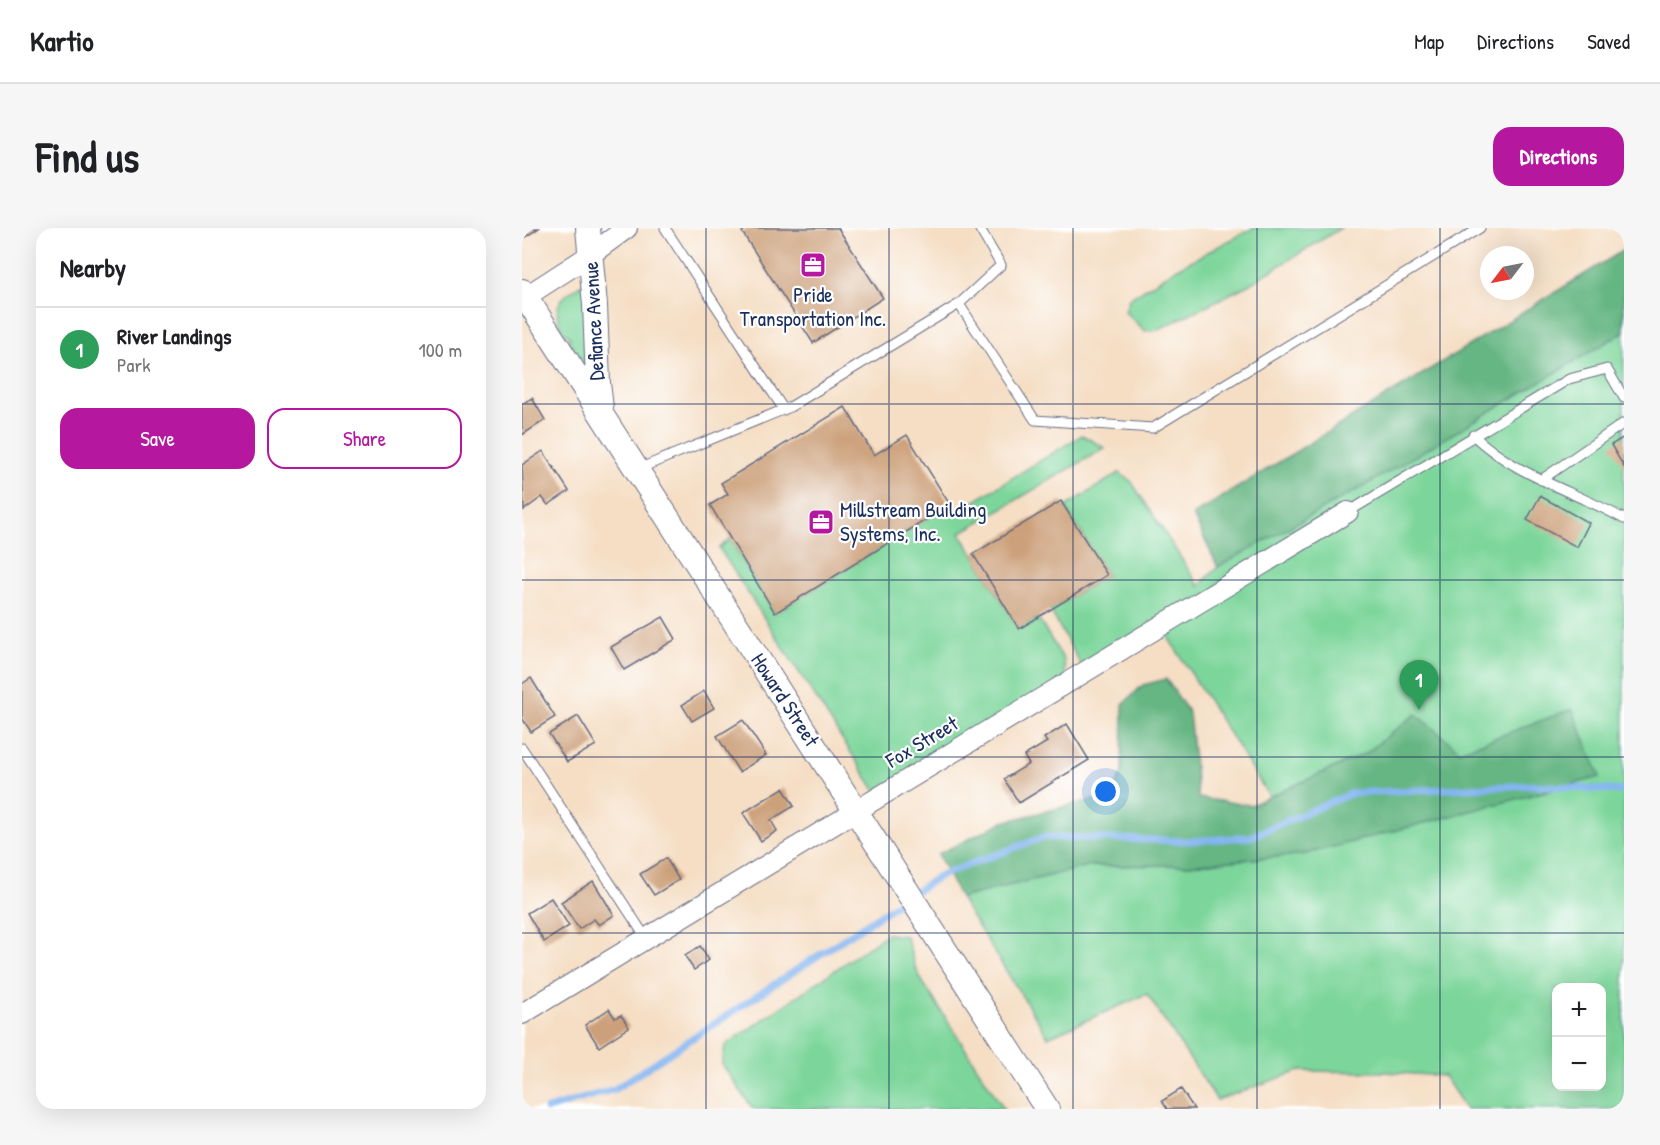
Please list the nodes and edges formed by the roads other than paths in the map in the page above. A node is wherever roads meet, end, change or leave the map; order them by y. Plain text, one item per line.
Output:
1 (588, 228) edge
2 (627, 228) edge
3 (665, 228) edge
4 (979, 228) edge
5 (1480, 228) edge
6 (1470, 231) edge
7 (590, 255) junction
8 (523, 296) edge
9 (959, 304) junction
10 (1624, 398) edge
11 (784, 410) junction
12 (601, 414) junction
13 (1624, 423) edge
14 (1473, 435) junction
15 (637, 470) junction
16 (1541, 480) junction
17 (1348, 512) joint
18 (1624, 519) edge
19 (522, 748) edge
20 (856, 810) junction
21 (646, 938) junction
22 (522, 1014) edge
23 (1047, 1109) edge

1 - 7 street, Defiance Avenue
2 - 7 street
3 - 11 lane
4 - 9 lane
5 - 6 lane
6 - 9 lane
7 - 8 street
7 - 12 street, Defiance Avenue
8 - 12 street, Howard Street
9 - 11 lane
10 - 14 lane
11 - 15 lane
12 - 15 street, Howard Street
13 - 16 lane
14 - 16 lane
14 - 17 lane
15 - 20 street, Howard Street
16 - 18 lane
17 - 20 street, Fox Street
19 - 21 lane
20 - 21 street, Fox Street
20 - 23 street, Howard Street
21 - 22 street, Fox Street

